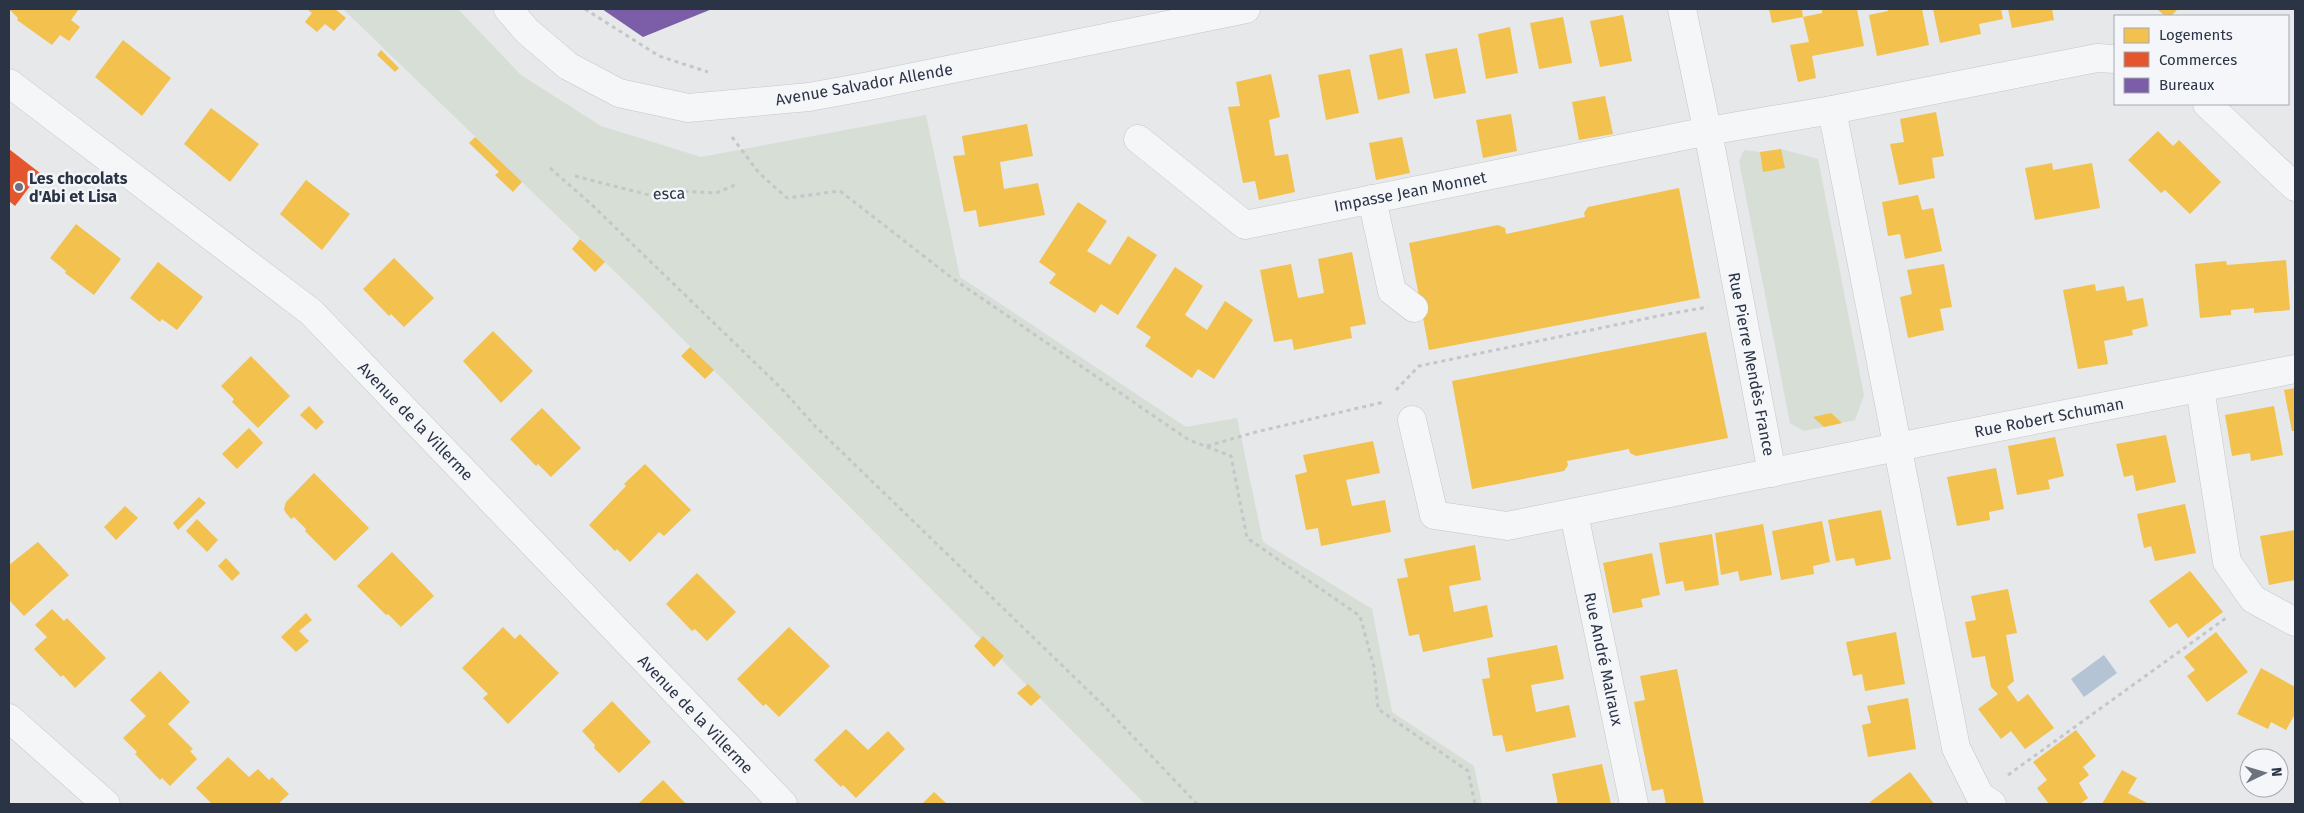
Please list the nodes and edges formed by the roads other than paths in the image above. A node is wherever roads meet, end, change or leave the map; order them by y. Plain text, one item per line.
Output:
1 (508, 9) edge
2 (1682, 9) edge
3 (1237, 10) edge
4 (2114, 59) edge
5 (9, 83) edge
6 (2208, 105) edge
7 (1832, 110) junction
8 (1708, 131) junction
9 (1138, 139) dead end
10 (2295, 187) edge
11 (1372, 199) junction
12 (1414, 308) dead end
13 (2295, 369) edge
14 (2200, 388) junction
15 (1412, 420) dead end
16 (1897, 447) junction
17 (1772, 473) junction
18 (1574, 514) junction
19 (2295, 622) edge
20 (9, 718) edge
21 (1986, 800) edge
22 (106, 804) edge
23 (783, 804) edge
24 (1634, 804) edge

1 - 3 street, Avenue Salvador Allende
2 - 8 street, Rue Pierre Mendès France
4 - 7 street
5 - 23 street, Avenue de la Villerme
6 - 10 street
7 - 8 street
7 - 16 street
8 - 11 street, Impasse Jean Monnet
8 - 17 street, Rue Pierre Mendès France
9 - 11 street, Impasse Jean Monnet
11 - 12 street
13 - 14 street, Rue Robert Schuman
14 - 16 street, Rue Robert Schuman
14 - 19 street
15 - 18 street
16 - 17 street, Rue Pierre Mendès France
16 - 21 street
17 - 18 street
18 - 24 street, Rue André Malraux
20 - 22 street

